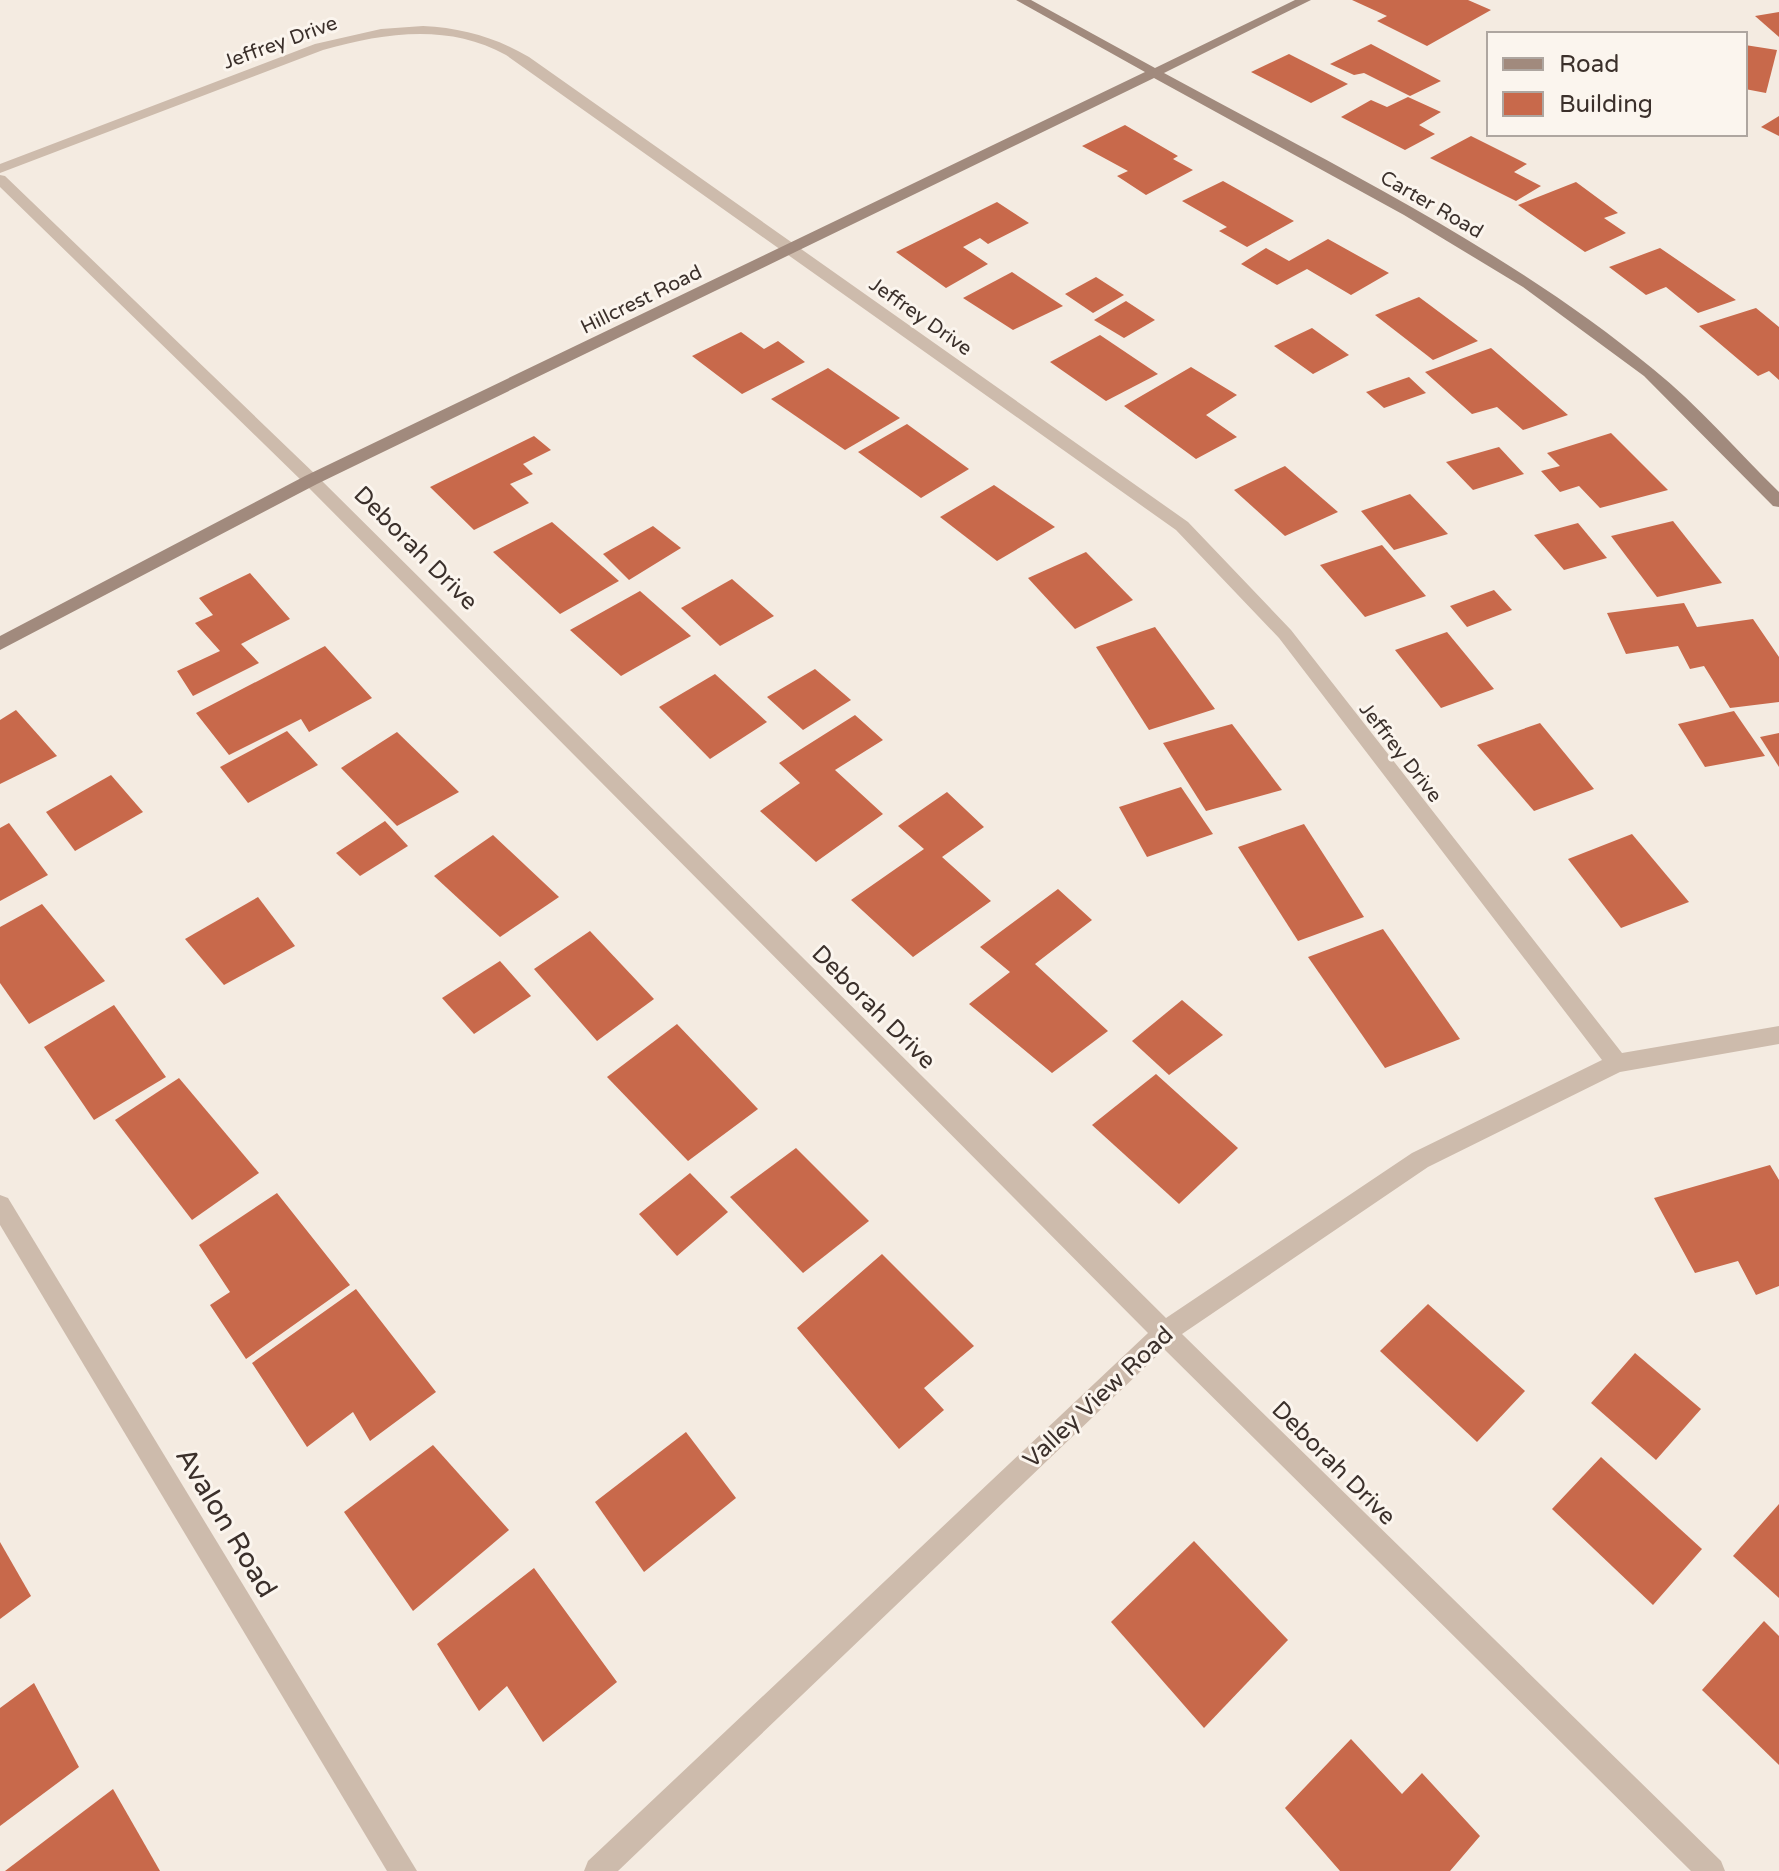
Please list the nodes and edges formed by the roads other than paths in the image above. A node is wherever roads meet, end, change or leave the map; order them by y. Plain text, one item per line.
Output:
1 (1022, 0) edge
2 (1305, 0) edge
3 (1155, 70) junction
4 (0, 169) edge
5 (0, 179) edge
6 (792, 248) junction
7 (311, 480) junction
8 (1779, 502) edge
9 (0, 644) edge
10 (1779, 1035) edge
11 (1617, 1063) junction
12 (0, 1205) edge
13 (1164, 1333) junction
14 (403, 1871) edge
15 (598, 1871) edge
16 (1711, 1871) edge

1 - 3 street, Carter Road
2 - 3 street, Hillcrest Road
3 - 6 street, Hillcrest Road
3 - 8 street, Carter Road
4 - 6 street, Jeffrey Drive
5 - 7 street, Deborah Drive
6 - 7 street, Hillcrest Road
6 - 11 street, Jeffrey Drive
7 - 9 street, Hillcrest Road
7 - 13 street, Deborah Drive
10 - 11 street, Valley View Road
11 - 13 street, Valley View Road
12 - 14 street, Avalon Road
13 - 15 street, Valley View Road
13 - 16 street, Deborah Drive

